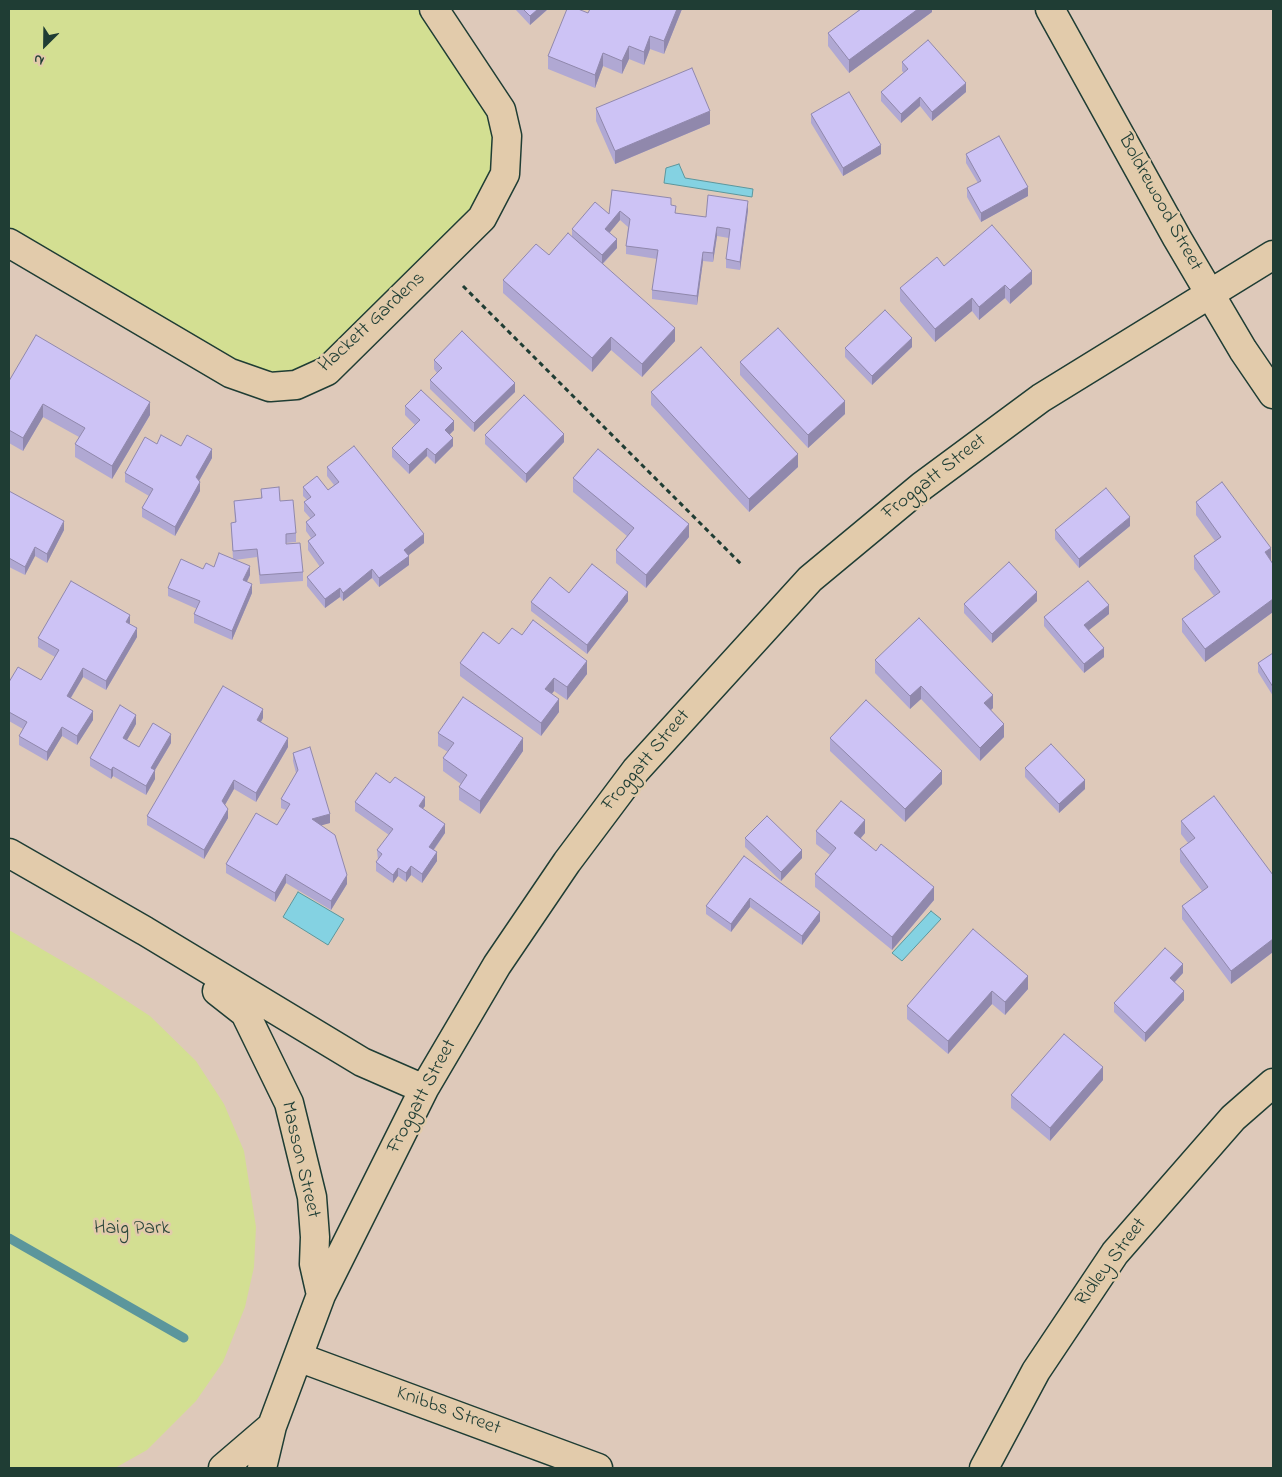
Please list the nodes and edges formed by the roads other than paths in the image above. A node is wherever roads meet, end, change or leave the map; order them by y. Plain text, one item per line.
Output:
1 (434, 9) edge
2 (1050, 9) edge
3 (11, 250) edge
4 (1273, 255) edge
5 (1210, 293) junction
6 (1273, 394) edge
7 (9, 853) edge
8 (144, 931) junction
9 (1273, 1083) edge
10 (424, 1089) junction
11 (321, 1295) junction
12 (298, 1357) junction
13 (272, 1426) junction
14 (223, 1468) edge
15 (262, 1468) edge
16 (598, 1468) edge
17 (984, 1468) edge

1 - 3 street, Hackett Gardens
2 - 5 street, Boldrewood Street
4 - 5 street, Froggatt Street
5 - 6 street, Boldrewood Street
5 - 10 street, Froggatt Street
7 - 8 street, Masson Street
8 - 10 street, Masson Street
8 - 11 street, Masson Street
9 - 17 street, Ridley Street
10 - 11 street, Froggatt Street
11 - 12 street, Froggatt Street
12 - 13 street, Froggatt Street
12 - 16 street, Knibbs Street
13 - 14 street
13 - 15 street, Froggatt Street

